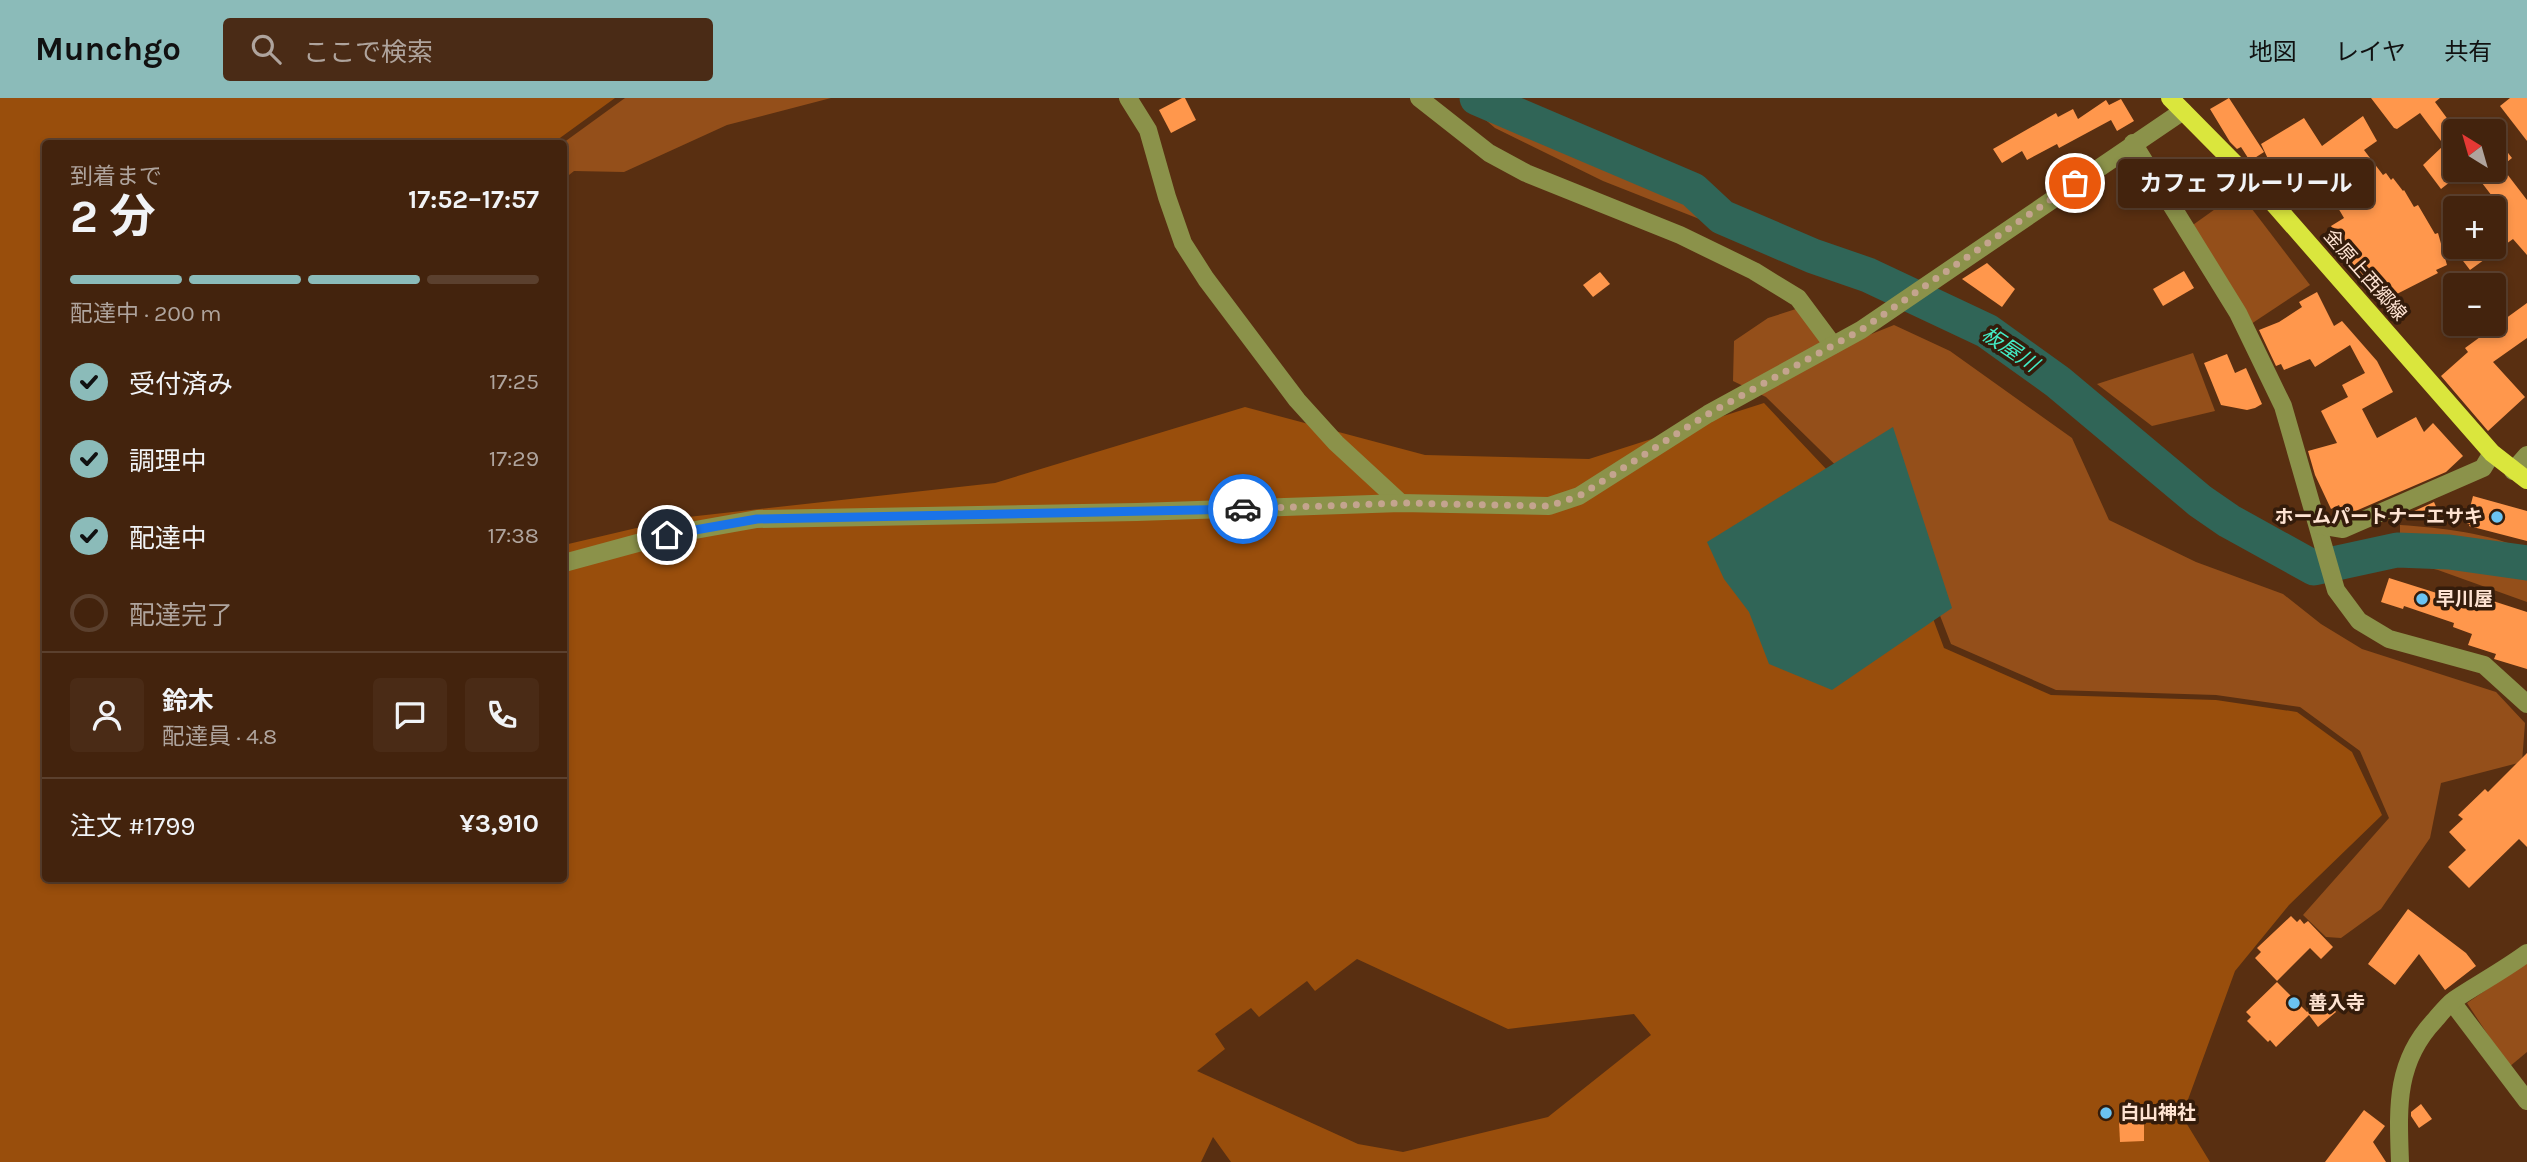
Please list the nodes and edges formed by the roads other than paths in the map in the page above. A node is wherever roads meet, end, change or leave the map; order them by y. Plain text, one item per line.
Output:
1 (1128, 98) edge
2 (1419, 98) edge
3 (2176, 105) edge
4 (2133, 143) junction
5 (1833, 345) junction
6 (2491, 453) junction
7 (2527, 455) edge
8 (2520, 475) edge
9 (1401, 503) junction
10 (2319, 529) junction
11 (567, 562) edge
12 (2527, 704) edge
13 (2527, 953) edge
14 (2452, 1002) junction
15 (2527, 1101) edge
16 (2400, 1162) edge

1 - 9 street
2 - 5 street
3 - 4 street
3 - 6 main road, 金原上西郷線
4 - 5 street
4 - 10 street
5 - 9 street
6 - 8 main road, 金原上西郷線
6 - 10 street
7 - 8 street
9 - 11 street
10 - 12 street
13 - 14 street
14 - 15 street
14 - 16 street

